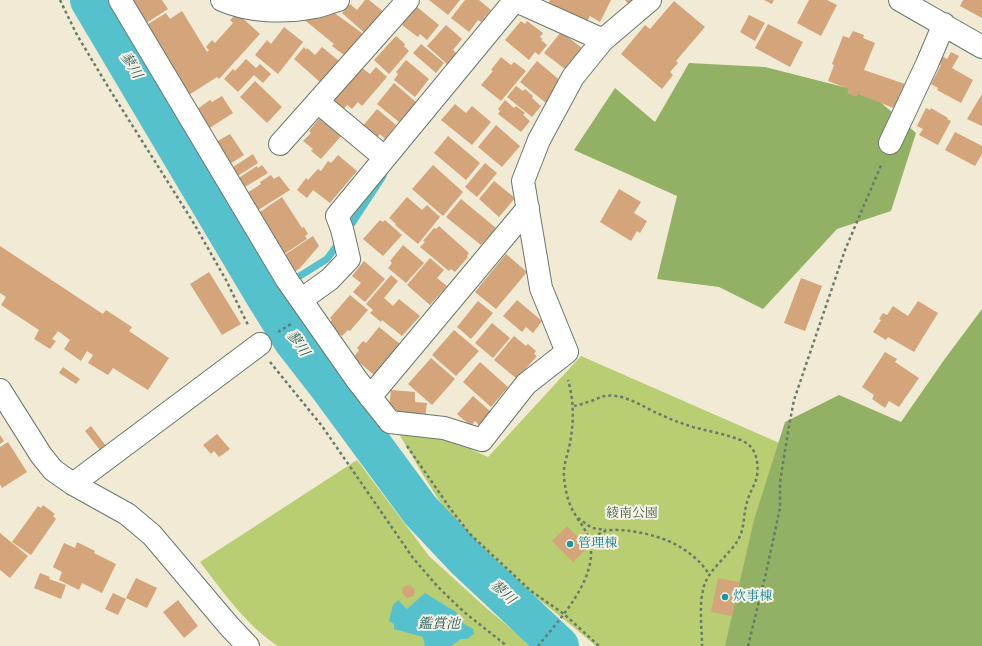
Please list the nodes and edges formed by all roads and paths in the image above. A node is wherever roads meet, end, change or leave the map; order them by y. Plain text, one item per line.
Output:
1 (60, 0) edge
2 (120, 0) edge
3 (222, 0) edge
4 (338, 0) edge
5 (408, 0) edge
6 (514, 0) edge
7 (650, 0) edge
8 (900, 0) edge
9 (944, 24) junction
10 (604, 40) junction
11 (982, 46) edge
12 (318, 102) junction
13 (890, 143) joint
14 (280, 144) dead end
15 (384, 157) junction
16 (528, 208) junction
17 (294, 298) junction
18 (244, 318) dead end
19 (269, 338) joint
20 (561, 356) junction
21 (0, 390) edge
22 (370, 397) junction
23 (299, 399) dead end
24 (574, 406) junction
25 (390, 422) junction
26 (73, 484) junction
27 (575, 515) junction
28 (612, 531) junction
29 (590, 543) junction
30 (709, 574) junction
31 (564, 614) junction
32 (248, 646) edge
33 (507, 646) edge
34 (538, 646) edge
35 (599, 646) edge
36 (702, 646) edge
37 (748, 646) edge

1 - 18 path
2 - 17 street
3 - 4 street
5 - 12 street
6 - 10 street
6 - 15 street
7 - 10 street
8 - 9 street
9 - 11 street
9 - 13 street
10 - 16 street
12 - 14 street
12 - 15 street
13 - 37 path
15 - 17 street
16 - 20 street
16 - 22 street
17 - 19 path
17 - 22 street
19 - 26 street
20 - 24 path
20 - 25 street
21 - 26 street
22 - 25 street
23 - 33 path
24 - 27 path
24 - 30 path
25 - 31 path
26 - 32 street
27 - 28 path
27 - 29 path
28 - 29 path
28 - 30 path
29 - 31 path
30 - 36 path
31 - 34 path
31 - 35 path

